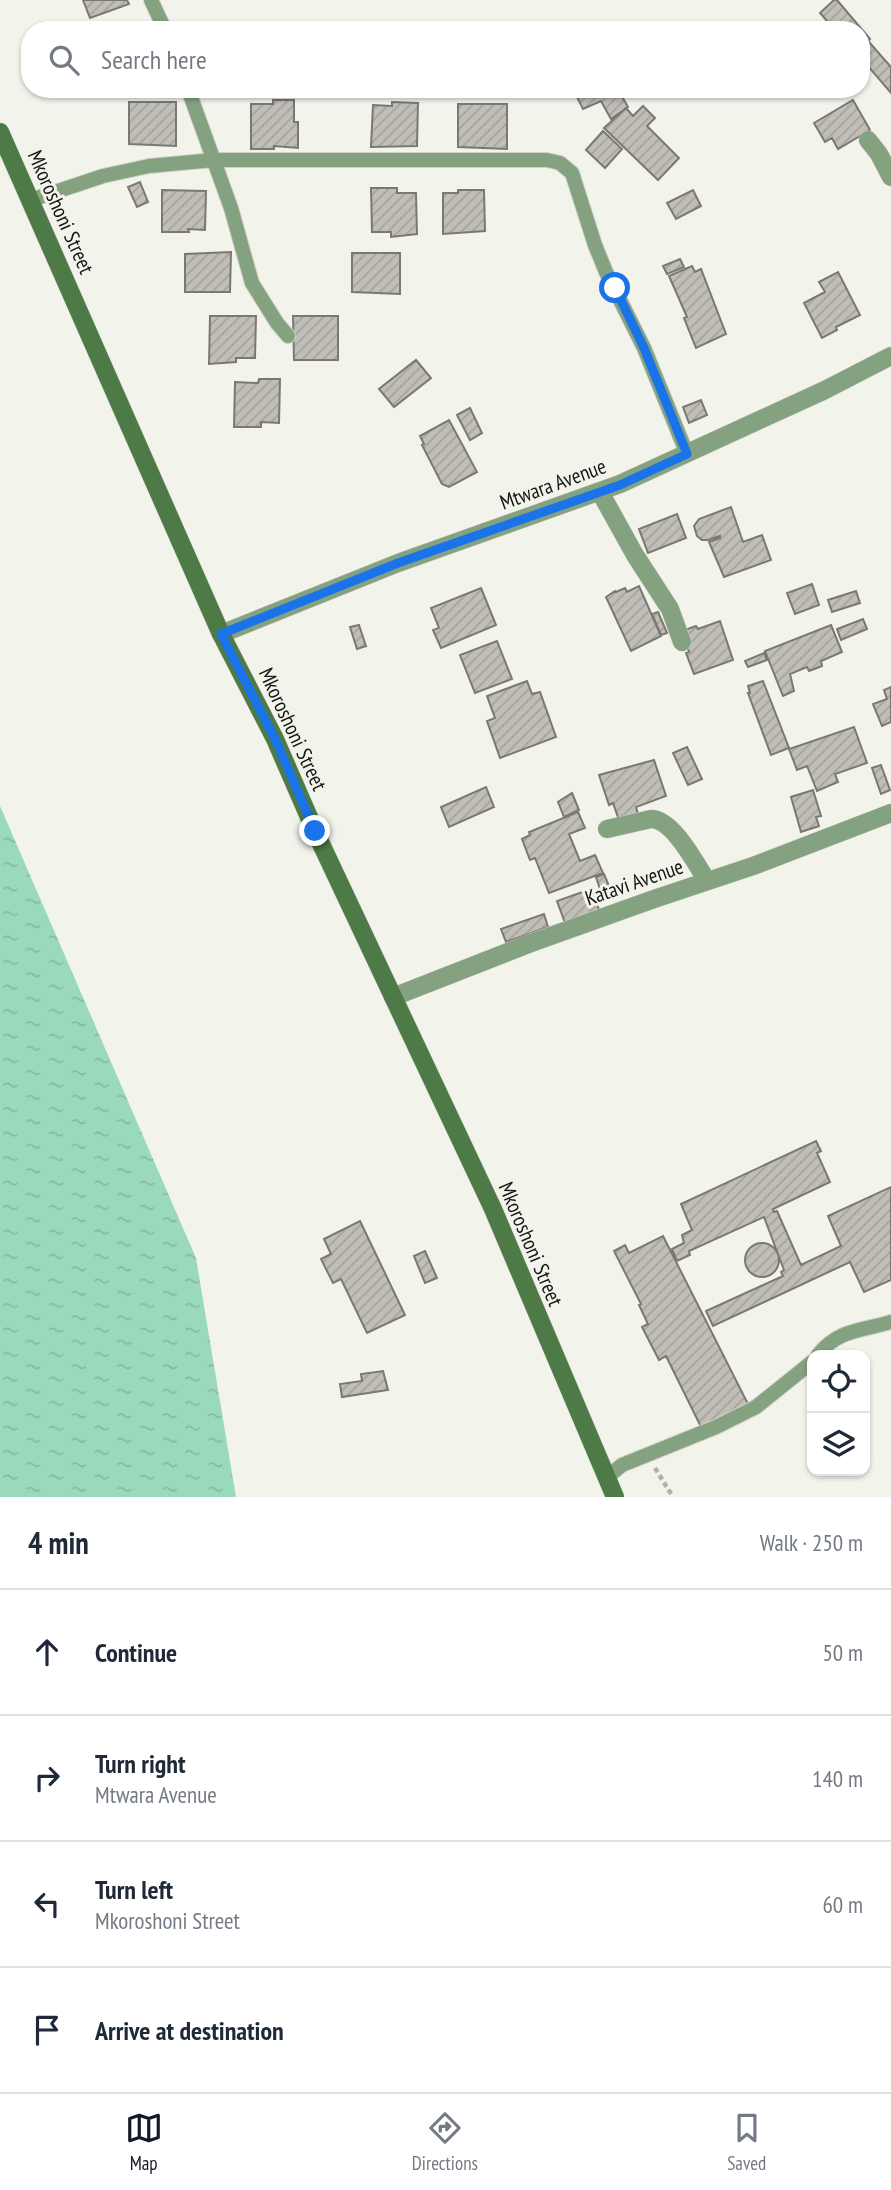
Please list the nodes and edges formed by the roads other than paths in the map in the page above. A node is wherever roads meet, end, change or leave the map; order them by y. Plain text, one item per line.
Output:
1 (151, 0) edge
2 (161, 21) edge
3 (191, 98) edge
4 (0, 132) edge
5 (868, 140) dead end
6 (214, 160) junction
7 (891, 177) edge
8 (32, 200) junction
9 (288, 336) dead end
10 (891, 356) edge
11 (687, 454) junction
12 (600, 492) junction
13 (221, 634) junction
14 (682, 642) dead end
15 (891, 813) edge
16 (607, 830) dead end
17 (707, 881) junction
18 (393, 997) junction
19 (891, 1322) edge
20 (822, 1350) edge
21 (807, 1366) edge
22 (606, 1478) junction
23 (615, 1497) edge

1 - 2 lane
3 - 6 lane
4 - 8 street, Mkoroshoni Street
5 - 7 street
6 - 8 lane
6 - 9 lane
6 - 11 lane
8 - 13 street, Mkoroshoni Street
10 - 11 street, Mtwara Avenue
11 - 12 street, Mtwara Avenue
12 - 13 street, Mtwara Avenue
12 - 14 street
13 - 18 street, Mkoroshoni Street
15 - 17 street, Katavi Avenue
16 - 17 street
17 - 18 street, Katavi Avenue
18 - 22 street, Mkoroshoni Street
19 - 20 lane
21 - 22 lane
22 - 23 street, Mkoroshoni Street

